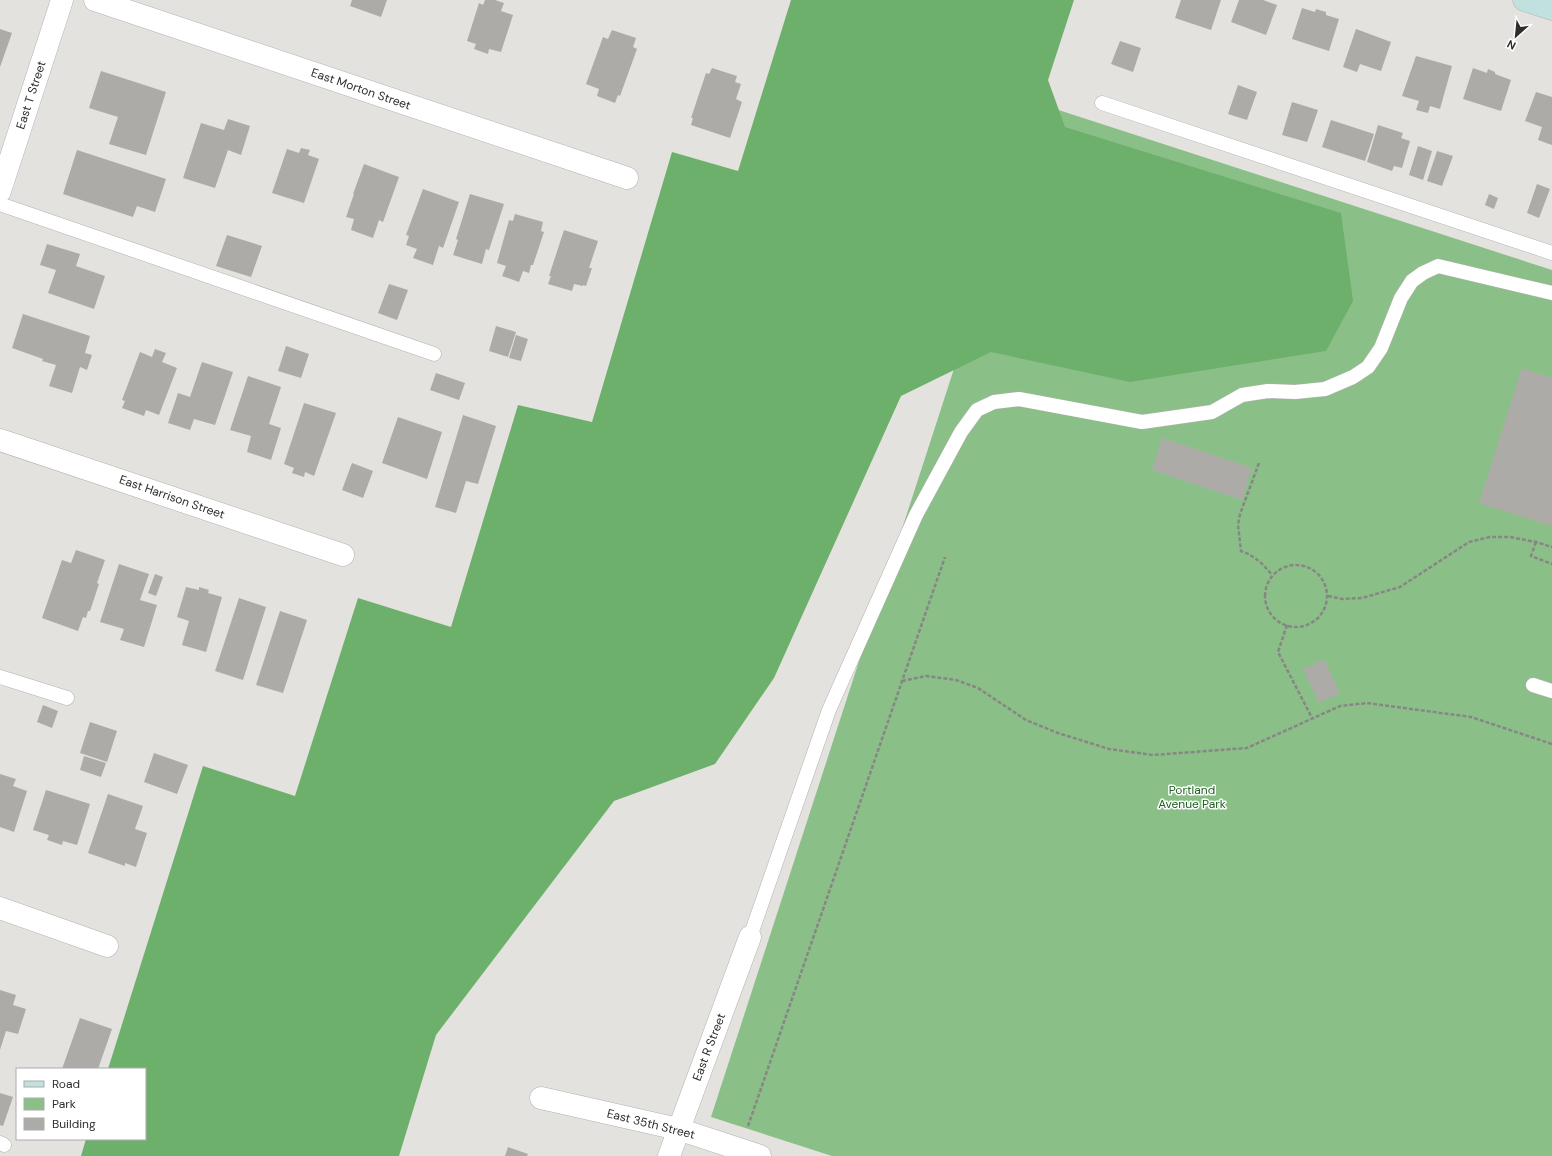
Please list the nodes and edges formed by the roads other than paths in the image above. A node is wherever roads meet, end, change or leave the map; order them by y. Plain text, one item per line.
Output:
1 (62, 0) edge
2 (95, 0) edge
3 (1524, 0) edge
4 (1552, 9) edge
5 (1102, 103) dead end
6 (627, 178) dead end
7 (0, 191) edge
8 (0, 204) edge
9 (1552, 253) edge
10 (1552, 293) edge
11 (434, 354) dead end
12 (0, 440) edge
13 (344, 555) dead end
14 (0, 677) edge
15 (1533, 685) dead end
16 (1552, 691) edge
17 (66, 698) dead end
18 (0, 908) edge
19 (750, 938) joint
20 (107, 946) dead end
21 (541, 1098) dead end
22 (678, 1129) junction
23 (750, 1153) edge
24 (669, 1156) edge

1 - 7 street, East T Street
2 - 6 street, East Morton Street
3 - 4 street
5 - 9 lane
8 - 11 lane
10 - 19 lane
12 - 13 street, East Harrison Street
14 - 17 lane
15 - 16 lane
18 - 20 street
19 - 22 street, East R Street
21 - 22 street, East 35th Street
22 - 23 street, East 35th Street
22 - 24 street, East R Street

